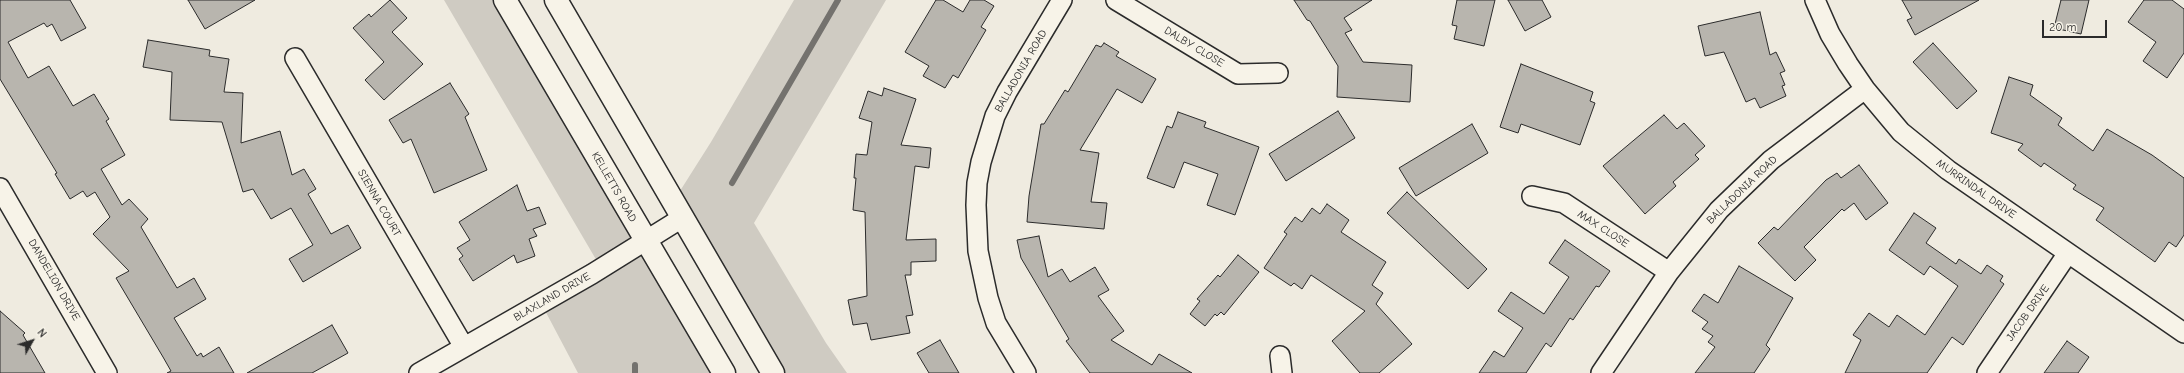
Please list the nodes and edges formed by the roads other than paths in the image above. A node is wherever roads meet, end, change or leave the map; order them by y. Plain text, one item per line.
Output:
1 (505, 0) edge
2 (556, 0) edge
3 (1062, 0) edge
4 (1116, 0) edge
5 (1815, 0) edge
6 (295, 58) dead end
7 (1278, 73) dead end
8 (1864, 89) junction
9 (0, 188) edge
10 (1532, 196) dead end
11 (682, 218) junction
12 (646, 241) junction
13 (2068, 254) junction
14 (1669, 272) junction
15 (2184, 333) edge
16 (464, 347) junction
17 (107, 373) edge
18 (419, 373) edge
19 (724, 373) edge
20 (773, 373) edge
21 (1026, 373) edge
22 (1601, 373) edge
23 (1987, 373) edge

1 - 12 main road, KELLETTS ROAD
2 - 11 main road
3 - 21 street, BALLADONIA ROAD
4 - 7 street, DALBY CLOSE
5 - 8 street, MURRINDAL DRIVE
6 - 16 street, SIENNA COURT
8 - 13 street, MURRINDAL DRIVE
8 - 14 street, BALLADONIA ROAD
9 - 17 street, DANDELION DRIVE
10 - 14 street, MAX CLOSE
11 - 12 street, BLAXLAND DRIVE
11 - 20 main road
12 - 16 street, BLAXLAND DRIVE
12 - 19 main road, KELLETTS ROAD
13 - 15 street, MURRINDAL DRIVE
13 - 23 street, JACOB DRIVE
14 - 22 street, BALLADONIA ROAD
16 - 18 street, BLAXLAND DRIVE

